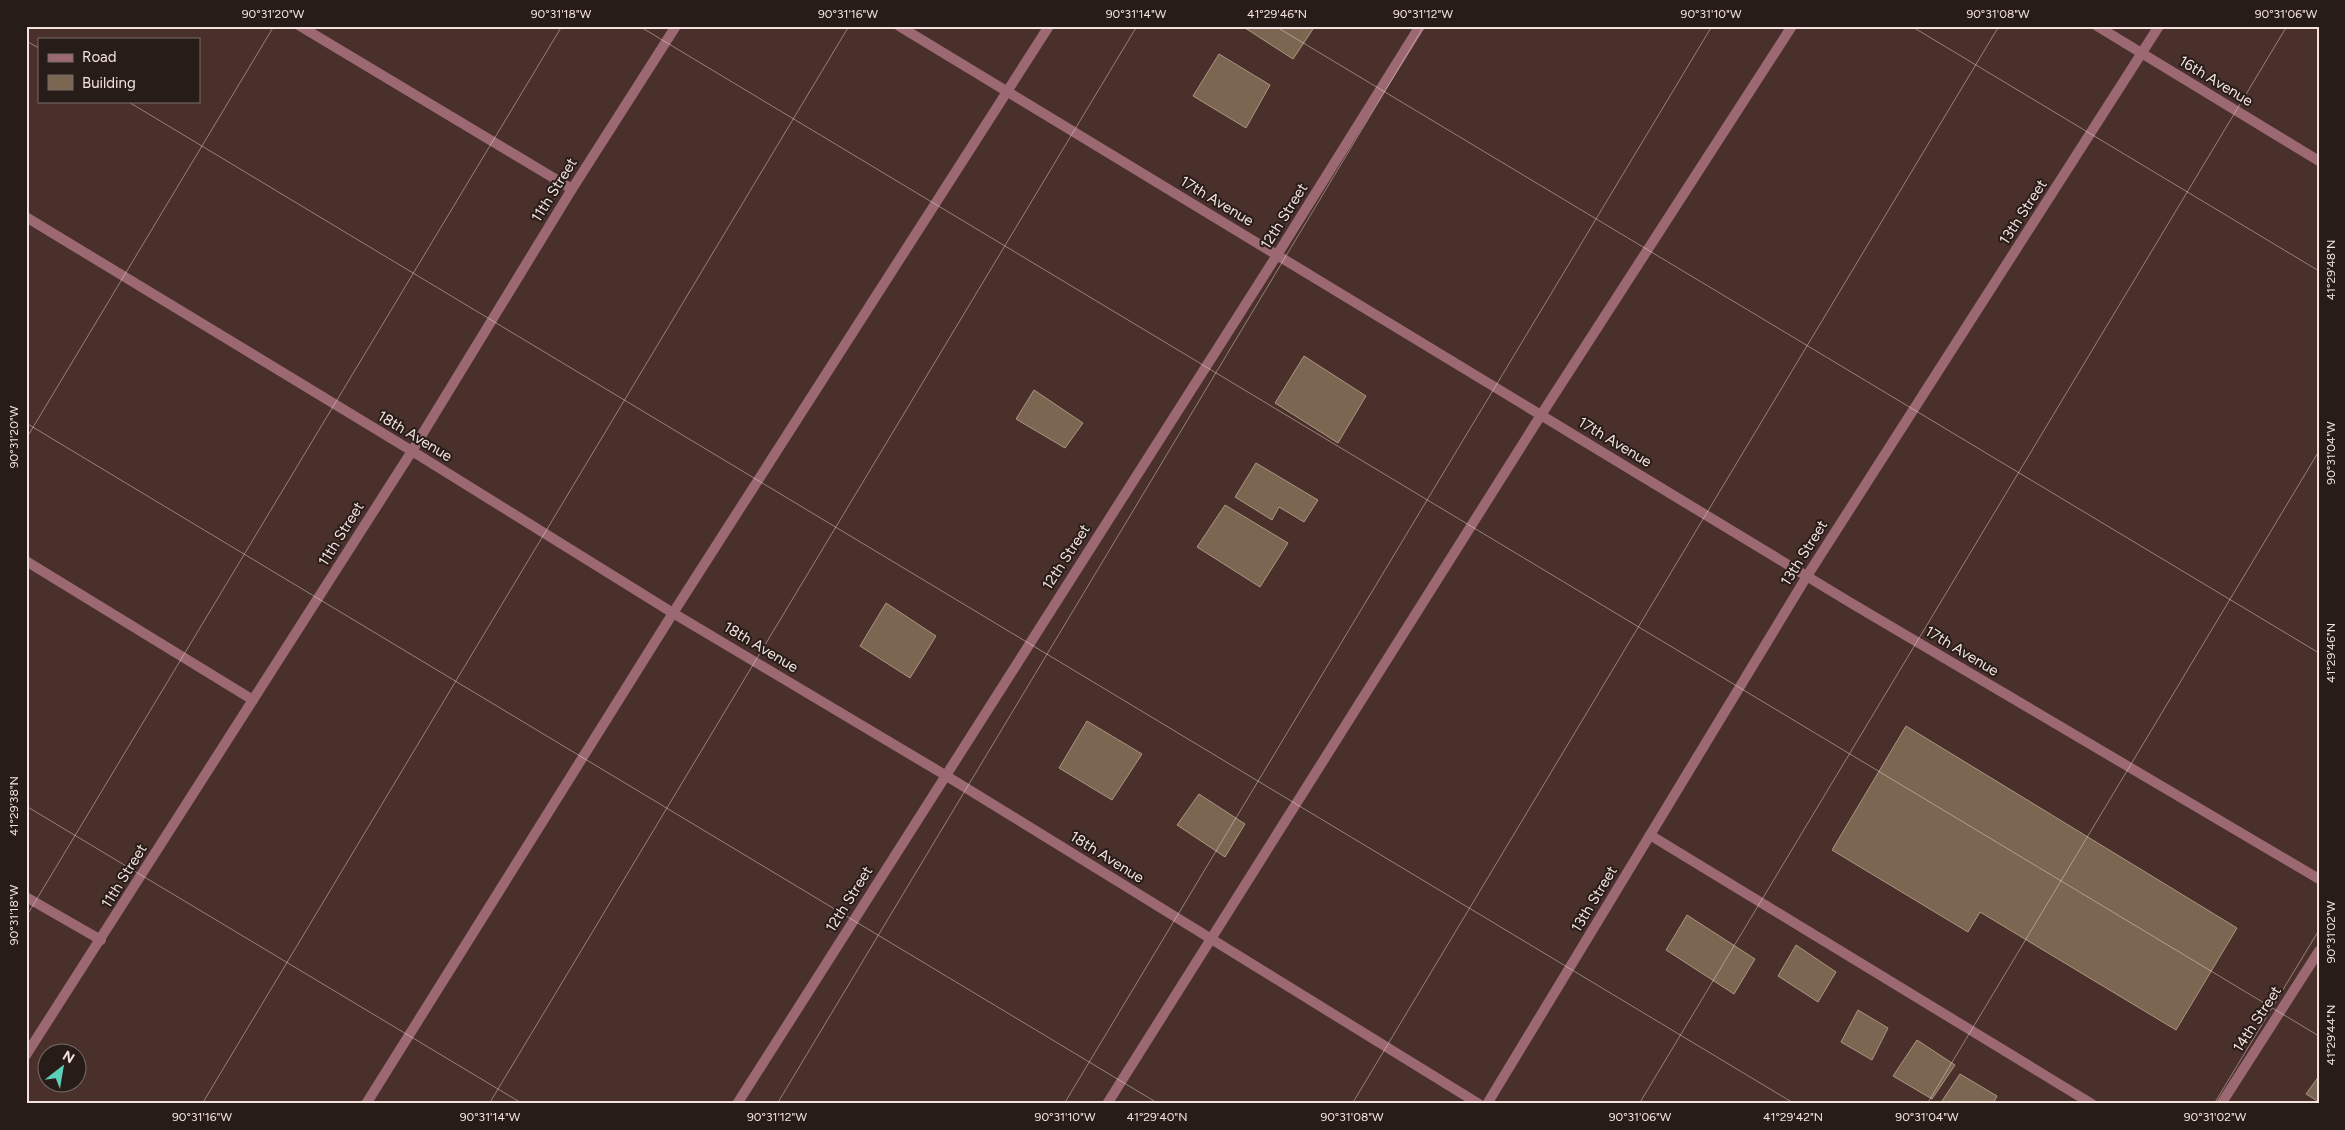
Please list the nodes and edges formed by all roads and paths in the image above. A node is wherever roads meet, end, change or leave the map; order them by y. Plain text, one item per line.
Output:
1 (300, 26) edge
2 (676, 26) edge
3 (899, 26) edge
4 (1049, 26) edge
5 (1420, 26) edge
6 (1792, 26) edge
7 (2097, 26) edge
8 (2160, 26) edge
9 (2142, 54) junction
10 (1008, 92) junction
11 (2319, 161) edge
12 (572, 189) junction
13 (26, 217) edge
14 (1277, 255) junction
15 (1541, 415) junction
16 (412, 451) junction
17 (26, 561) edge
18 (1807, 576) junction
19 (673, 613) junction
20 (253, 700) junction
21 (945, 775) junction
22 (1650, 835) junction
23 (2319, 879) edge
24 (26, 897) edge
25 (1212, 939) junction
26 (101, 940) junction
27 (2319, 950) edge
28 (26, 1055) edge
29 (366, 1104) edge
30 (737, 1104) edge
31 (1107, 1104) edge
32 (1479, 1104) edge
33 (1487, 1104) edge
34 (2092, 1104) edge
35 (2221, 1104) edge

1 - 12 street
2 - 12 street, 11th Street
3 - 10 street, 17th Avenue
4 - 10 street
5 - 14 street, 12th Street
6 - 15 street
7 - 9 street, 16th Avenue
8 - 9 street, 13th Street
9 - 11 street, 16th Avenue
9 - 18 street, 13th Street
10 - 14 street, 17th Avenue
10 - 19 street
12 - 16 street, 11th Street
13 - 16 street, 18th Avenue
14 - 15 street, 17th Avenue
14 - 21 street, 12th Street
15 - 18 street, 17th Avenue
15 - 25 street
16 - 19 street, 18th Avenue
16 - 20 street, 11th Street
17 - 20 street
18 - 22 street, 13th Street
18 - 23 street, 17th Avenue
19 - 21 street, 18th Avenue
19 - 29 street
20 - 26 street, 11th Street
21 - 25 street, 18th Avenue
21 - 30 street, 12th Street
22 - 33 street, 13th Street
22 - 34 street
24 - 26 street
25 - 31 street
25 - 32 street, 18th Avenue
26 - 28 street, 11th Street
27 - 35 street, 14th Street

